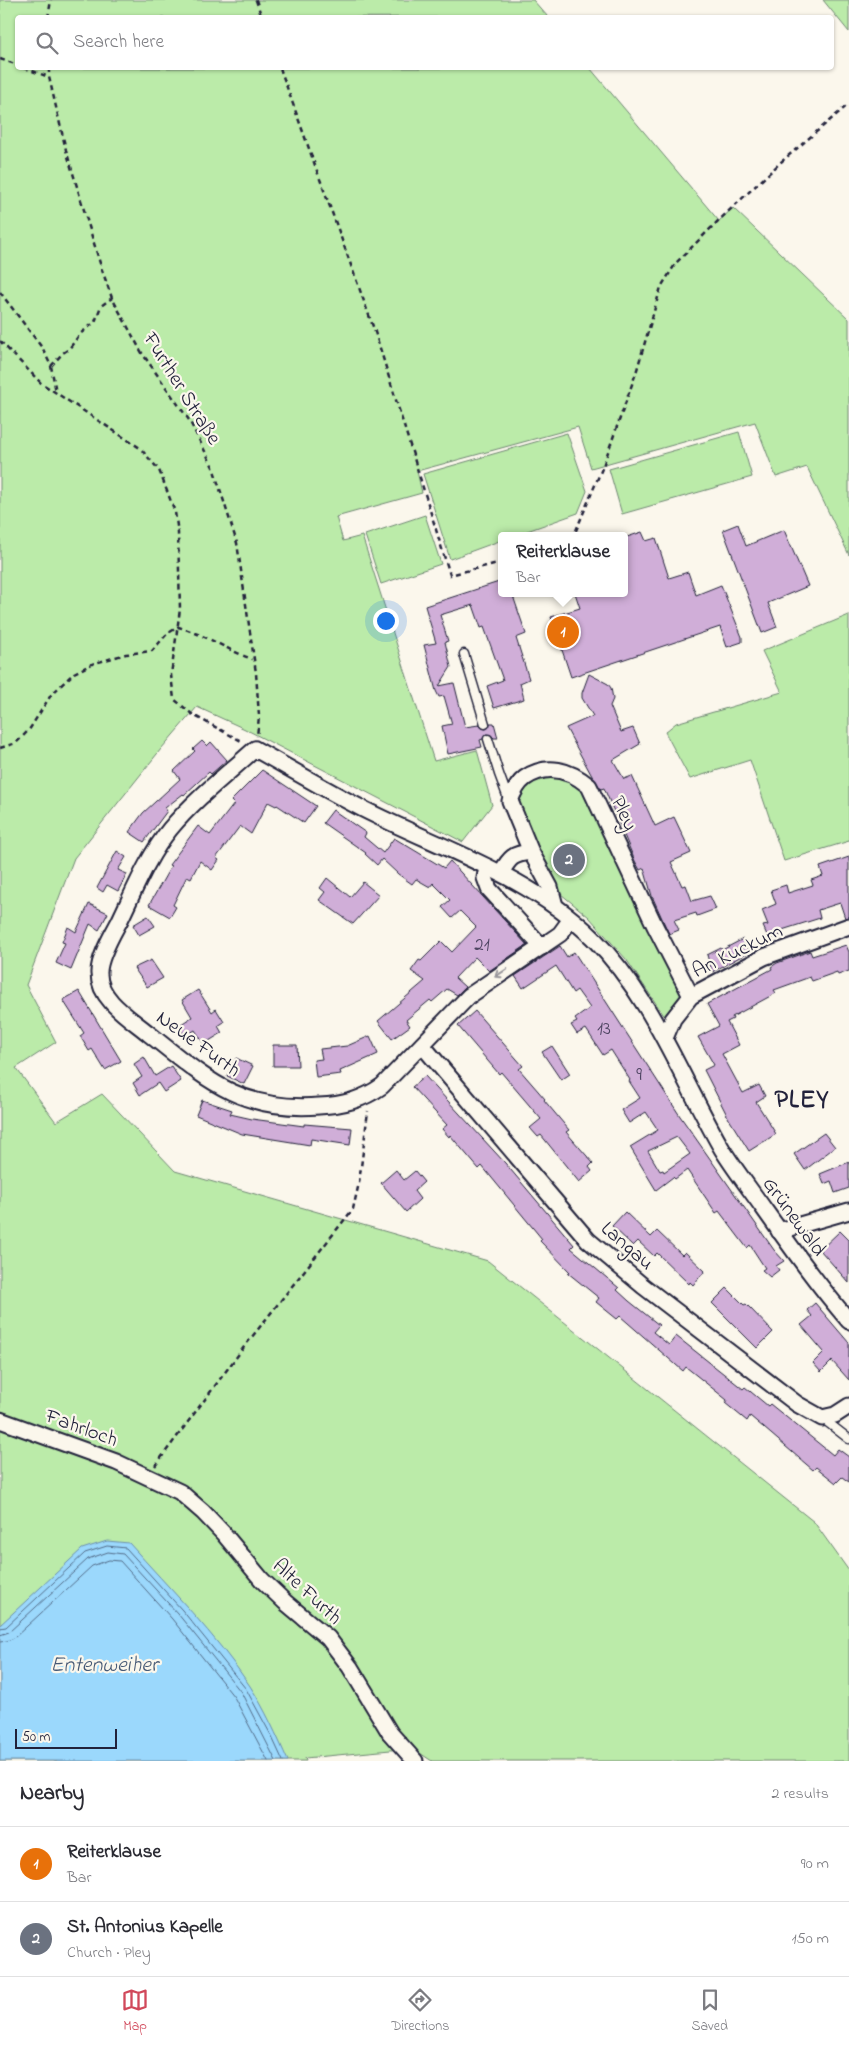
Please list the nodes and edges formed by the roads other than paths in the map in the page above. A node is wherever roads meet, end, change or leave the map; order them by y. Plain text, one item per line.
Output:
1 (464, 654) dead end
2 (485, 724) dead end
3 (488, 739) dead end
4 (510, 801) junction
5 (531, 852) junction
6 (487, 867) junction
7 (502, 873) junction
8 (556, 906) junction
9 (571, 919) junction
10 (849, 926) edge
11 (542, 947) junction
12 (691, 996) junction
13 (665, 1038) junction
14 (422, 1045) junction
15 (849, 1211) edge
16 (779, 1231) junction
17 (849, 1321) edge
18 (849, 1406) edge
19 (822, 1418) junction
20 (0, 1420) edge
21 (849, 1439) edge
22 (148, 1476) joint
23 (414, 1761) edge

1 - 2 lane
3 - 4 lane
4 - 5 street
4 - 12 street, Pley
5 - 7 street
5 - 8 street
6 - 7 street
6 - 11 street
6 - 14 street, Neue Furth
7 - 8 street
8 - 9 street
9 - 11 street, Neue Furth
9 - 13 street
10 - 12 street, An Kuckum
11 -> 14 street, Neue Furth
12 - 13 street, An Kuckum
13 - 16 street, Grünewald
14 - 19 street, Langau
15 - 16 street
16 - 17 street, Grünewald
18 - 19 street
19 - 21 lane
20 - 22 street, Fahrloch
22 - 23 street, Alte Furth

